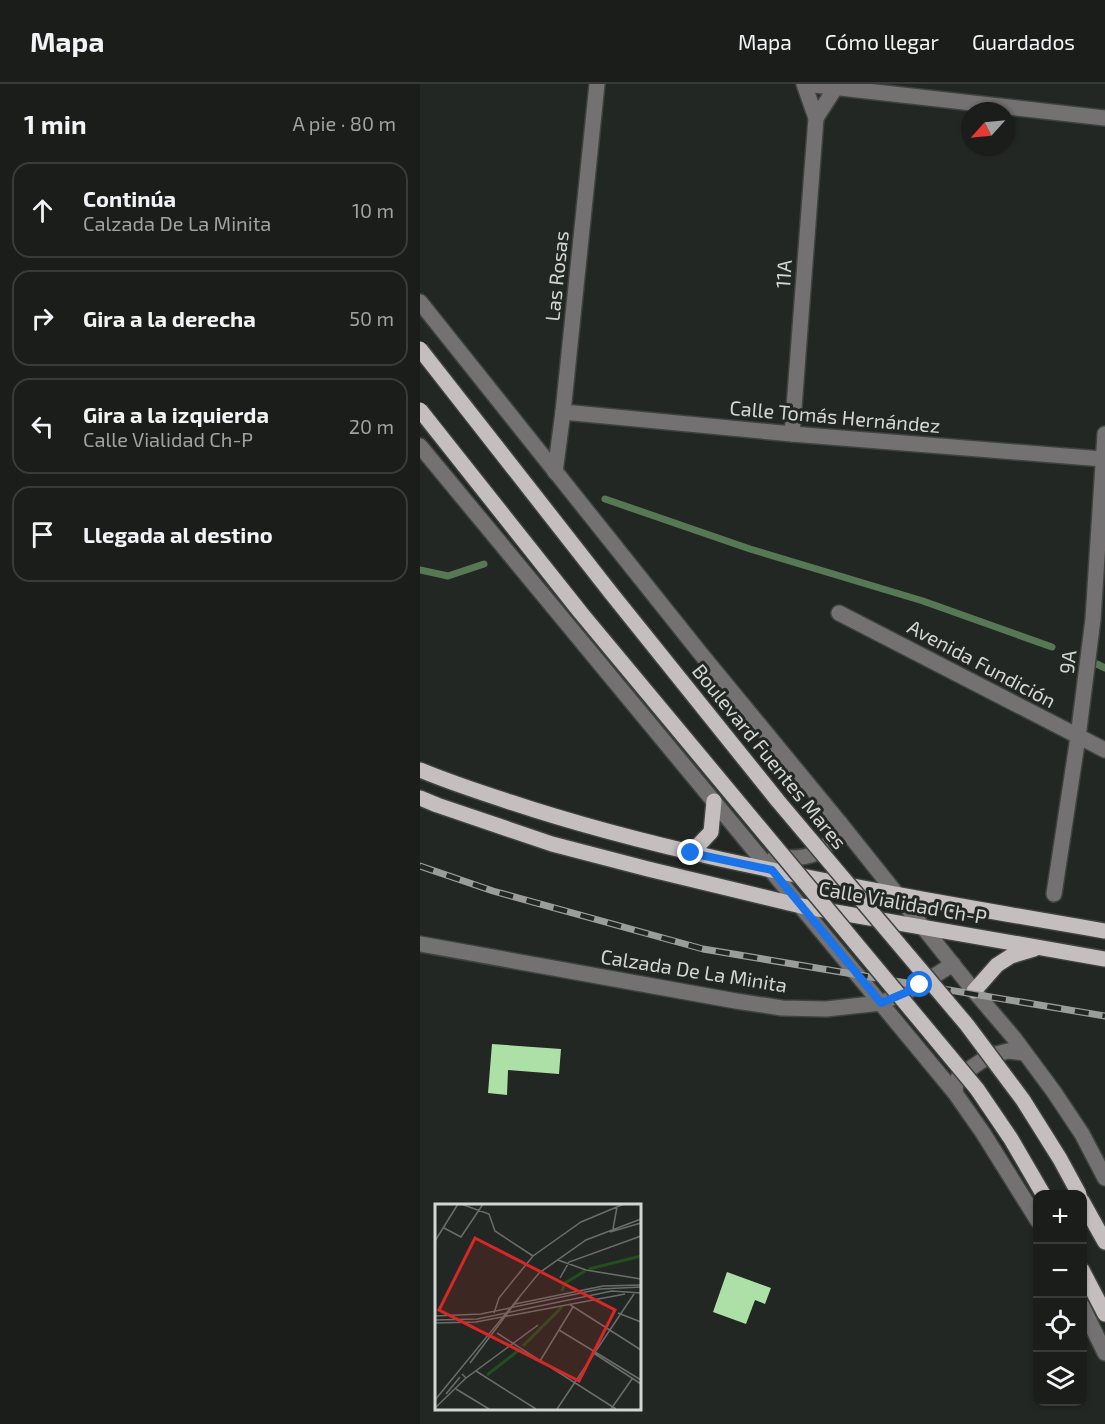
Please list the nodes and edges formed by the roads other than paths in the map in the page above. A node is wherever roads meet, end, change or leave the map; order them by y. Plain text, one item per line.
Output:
1 (597, 84) edge
2 (805, 84) edge
3 (836, 86) edge
4 (816, 118) junction
5 (1105, 118) edge
6 (420, 302) edge
7 (420, 350) edge
8 (420, 410) edge
9 (563, 412) junction
10 (792, 434) junction
11 (1105, 434) edge
12 (420, 446) edge
13 (1103, 459) junction
14 (555, 472) junction
15 (839, 613) dead end
16 (1078, 737) junction
17 (1105, 750) edge
18 (420, 770) edge
19 (420, 798) edge
20 (714, 801) junction
21 (840, 823) junction
22 (755, 851) junction
23 (691, 853) junction
24 (772, 870) junction
25 (1054, 894) dead end
26 (897, 895) junction
27 (801, 906) junction
28 (923, 926) junction
29 (1105, 931) edge
30 (420, 944) edge
31 (1036, 948) junction
32 (1105, 959) edge
33 (953, 964) junction
34 (974, 991) junction
35 (881, 1003) junction
36 (1025, 1053) junction
37 (954, 1093) junction
38 (1105, 1178) edge
39 (1041, 1190) edge
40 (1077, 1190) edge
41 (1087, 1208) edge
42 (1033, 1213) edge
43 (1105, 1242) edge
44 (1087, 1278) edge
45 (1105, 1314) edge
46 (1087, 1315) edge
47 (1105, 1353) edge

1 - 9 street, Las Rosas
2 - 3 street
2 - 4 street, 11A
3 - 4 street, 11A
3 - 5 street
4 - 10 street, 11A
6 - 14 street
7 - 40 main road, Boulevard Fuentes Mares, bridge
8 - 39 main road, bridge
9 - 10 street, Calle Tomás Hernández
9 - 14 street, Las Rosas
10 - 13 street, Calle Tomás Hernández
11 - 13 street, 9A
12 - 20 street
13 - 16 street, 9A
14 - 21 street
15 - 16 street, Avenida Fundición
16 - 17 street, Avenida Fundición
16 - 25 street, 9A
18 - 23 main road, Calle Vialidad Ch-P
19 - 27 main road, Calle Vialidad Ch-P
20 - 22 street
20 - 23 main road
21 - 22 street
21 - 26 street
22 - 24 street
23 - 24 main road, Calle Vialidad Ch-P
24 - 26 main road, Calle Vialidad Ch-P
24 - 27 street
26 - 28 street
26 - 29 main road, Calle Vialidad Ch-P
27 - 28 main road, Calle Vialidad Ch-P
27 - 35 street
28 - 31 main road, Calle Vialidad Ch-P
28 - 33 street
30 - 35 street, Calzada De La Minita
31 - 32 main road, Calle Vialidad Ch-P
31 - 34 main road
33 - 34 street
33 - 35 street, Calzada De La Minita
34 - 36 street
35 - 37 street
36 - 37 street
36 - 38 street
37 - 42 street
41 - 43 main road
44 - 45 main road
46 - 47 street

